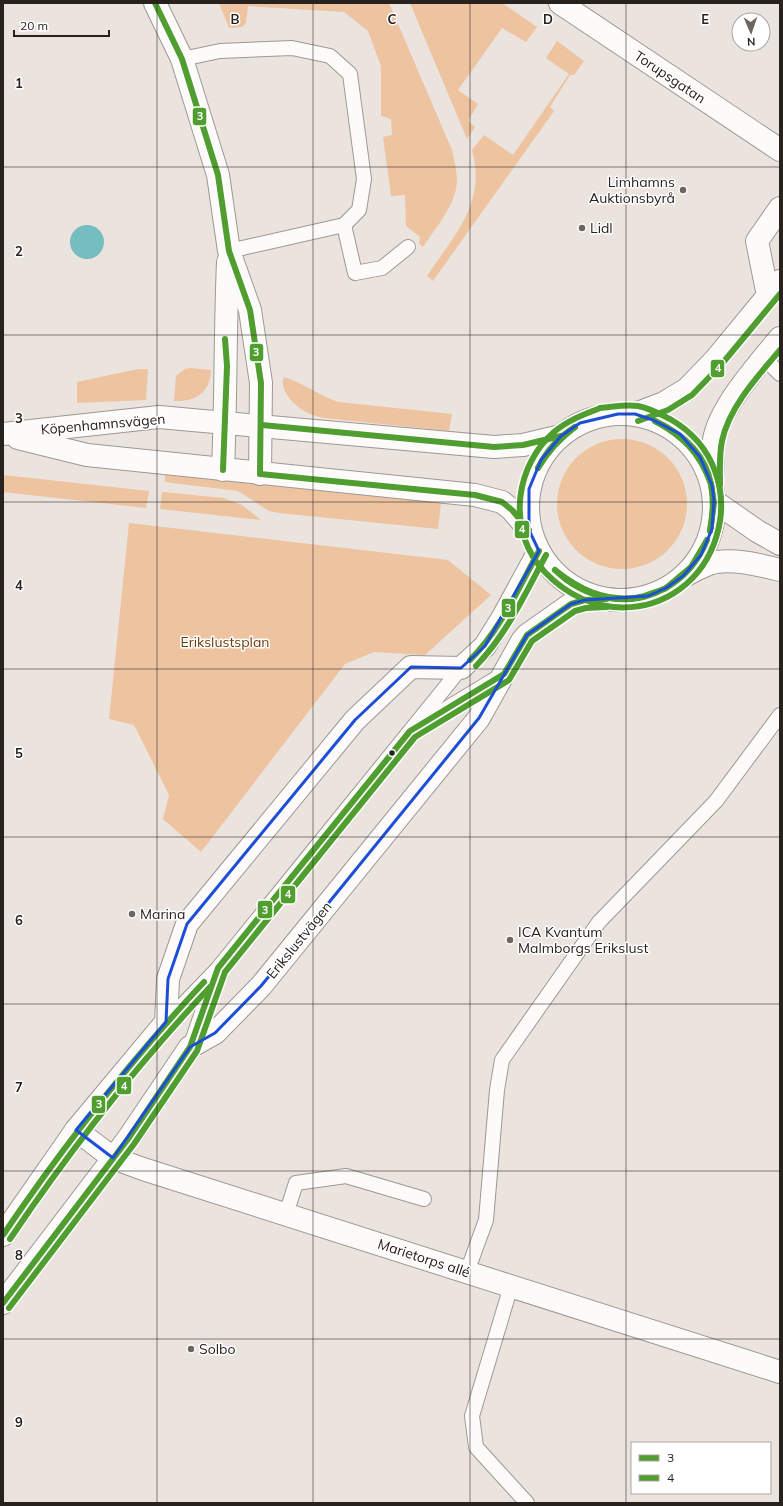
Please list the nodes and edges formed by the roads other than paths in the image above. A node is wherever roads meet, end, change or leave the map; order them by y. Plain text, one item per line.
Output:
1 (155, 3) edge
2 (560, 3) edge
3 (182, 59) junction
4 (780, 150) edge
5 (780, 208) edge
6 (344, 226) junction
7 (408, 247) dead end
8 (229, 251) junction
9 (774, 288) edge
10 (780, 338) edge
11 (763, 358) junction
12 (780, 374) edge
13 (635, 414) junction
14 (225, 423) junction
15 (262, 425) junction
16 (3, 434) edge
17 (561, 436) junction
18 (223, 470) junction
19 (260, 474) junction
20 (713, 493) junction
21 (529, 530) junction
22 (780, 544) edge
23 (539, 551) junction
24 (780, 570) edge
25 (683, 576) junction
26 (607, 599) junction
27 (461, 668) junction
28 (504, 674) junction
29 (780, 716) edge
30 (410, 731) junction
31 (218, 968) junction
32 (166, 1022) junction
33 (190, 1047) junction
34 (76, 1130) junction
35 (113, 1158) junction
36 (424, 1199) dead end
37 (286, 1214) junction
38 (3, 1235) edge
39 (467, 1272) junction
40 (511, 1286) junction
41 (3, 1303) edge
42 (780, 1372) edge
43 (527, 1503) edge

1 - 3 street
2 - 4 street, Torupsgatan
3 - 6 lane
3 - 8 street
5 - 9 street
6 - 7 lane
6 - 8 lane
8 - 14 street
8 - 15 street
9 - 13 street
10 - 11 street
11 - 12 lane
11 - 20 street
13 - 17 street, Köpenhamnsvägen
13 - 20 street, Köpenhamnsvägen
14 - 15 street, Köpenhamnsvägen
14 - 16 street, Köpenhamnsvägen
14 - 18 street
15 - 17 street, Köpenhamnsvägen
15 - 19 street
16 - 18 street, Köpenhamnsvägen
17 - 21 street, Köpenhamnsvägen
18 - 19 street, Köpenhamnsvägen
19 - 21 street, Köpenhamnsvägen
20 - 22 street
20 - 25 street, Köpenhamnsvägen
21 - 23 street, Köpenhamnsvägen
23 - 26 street, Köpenhamnsvägen
23 - 27 street
24 - 25 street, Köpenhamnsvägen
25 - 26 street, Köpenhamnsvägen
26 - 28 street, Erikslustvägen
27 - 30 lane
27 - 32 street
28 - 30 lane
28 - 33 street, Erikslustvägen
29 - 39 lane
30 - 31 lane
31 - 32 lane
31 - 33 lane
32 - 34 street
33 - 35 street, Erikslustvägen
34 - 35 street, Marietorps allé
34 - 38 street
35 - 37 street, Marietorps allé
35 - 41 street, Erikslustvägen
36 - 37 lane
37 - 39 street, Marietorps allé
39 - 40 street, Marietorps allé
40 - 42 street, Marietorps allé
40 - 43 lane

